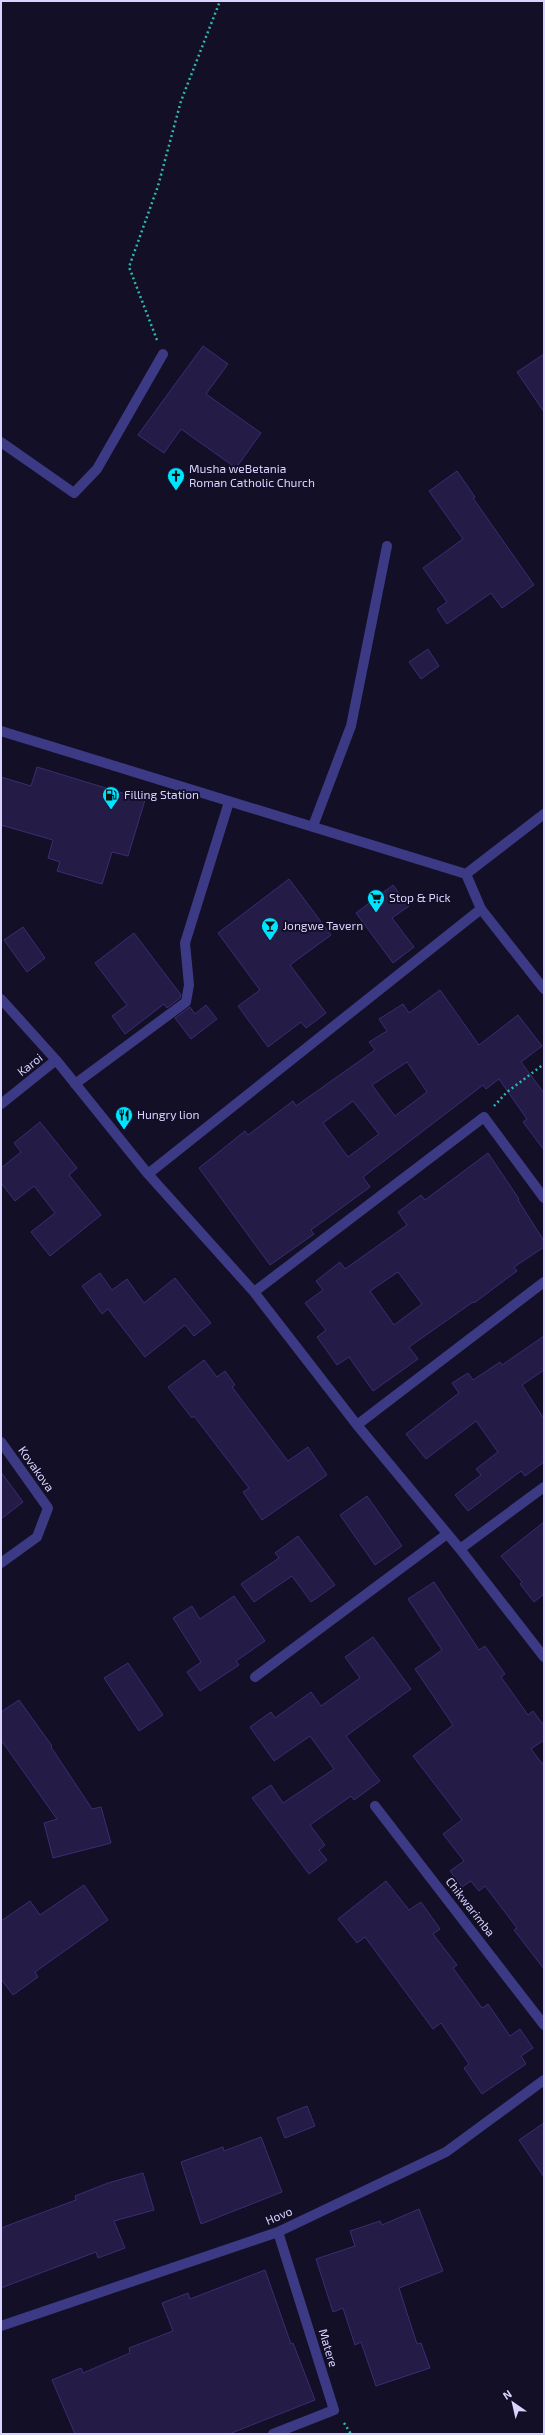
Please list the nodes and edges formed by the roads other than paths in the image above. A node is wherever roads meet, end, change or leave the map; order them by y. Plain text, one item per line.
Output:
1 (163, 354) road end
2 (1, 442) edge
3 (388, 546) dead end
4 (1, 731) edge
5 (229, 802) junction
6 (544, 814) edge
7 (313, 826) junction
8 (466, 874) junction
9 (481, 909) junction
10 (544, 989) edge
11 (1, 999) edge
12 (56, 1060) junction
13 (75, 1084) junction
14 (1, 1104) edge
15 (148, 1174) junction
16 (544, 1198) edge
17 (544, 1282) edge
18 (254, 1292) junction
19 (357, 1425) junction
20 (1, 1442) edge
21 (544, 1487) edge
22 (447, 1534) junction
23 (460, 1549) junction
24 (1, 1563) edge
25 (544, 1657) edge
26 (255, 1677) dead end
27 (375, 1806) dead end
28 (544, 2025) edge
29 (544, 2080) edge
30 (278, 2232) junction
31 (1, 2326) edge
32 (273, 2434) edge

1 - 2 street
3 - 7 street
4 - 5 street
5 - 7 street
5 - 13 street
6 - 8 street
7 - 8 street
8 - 9 street
9 - 10 street
9 - 15 street
11 - 12 street
12 - 13 street
12 - 14 street, Karoi
13 - 15 street
15 - 18 street
16 - 18 street
17 - 19 street
18 - 19 street
19 - 22 street
20 - 24 street, Kovakova
21 - 23 street
22 - 23 street
22 - 26 street
23 - 25 street
27 - 28 street, Chikwarimba
29 - 30 street, Hovo
30 - 31 street, Hovo
30 - 32 street, Matere

